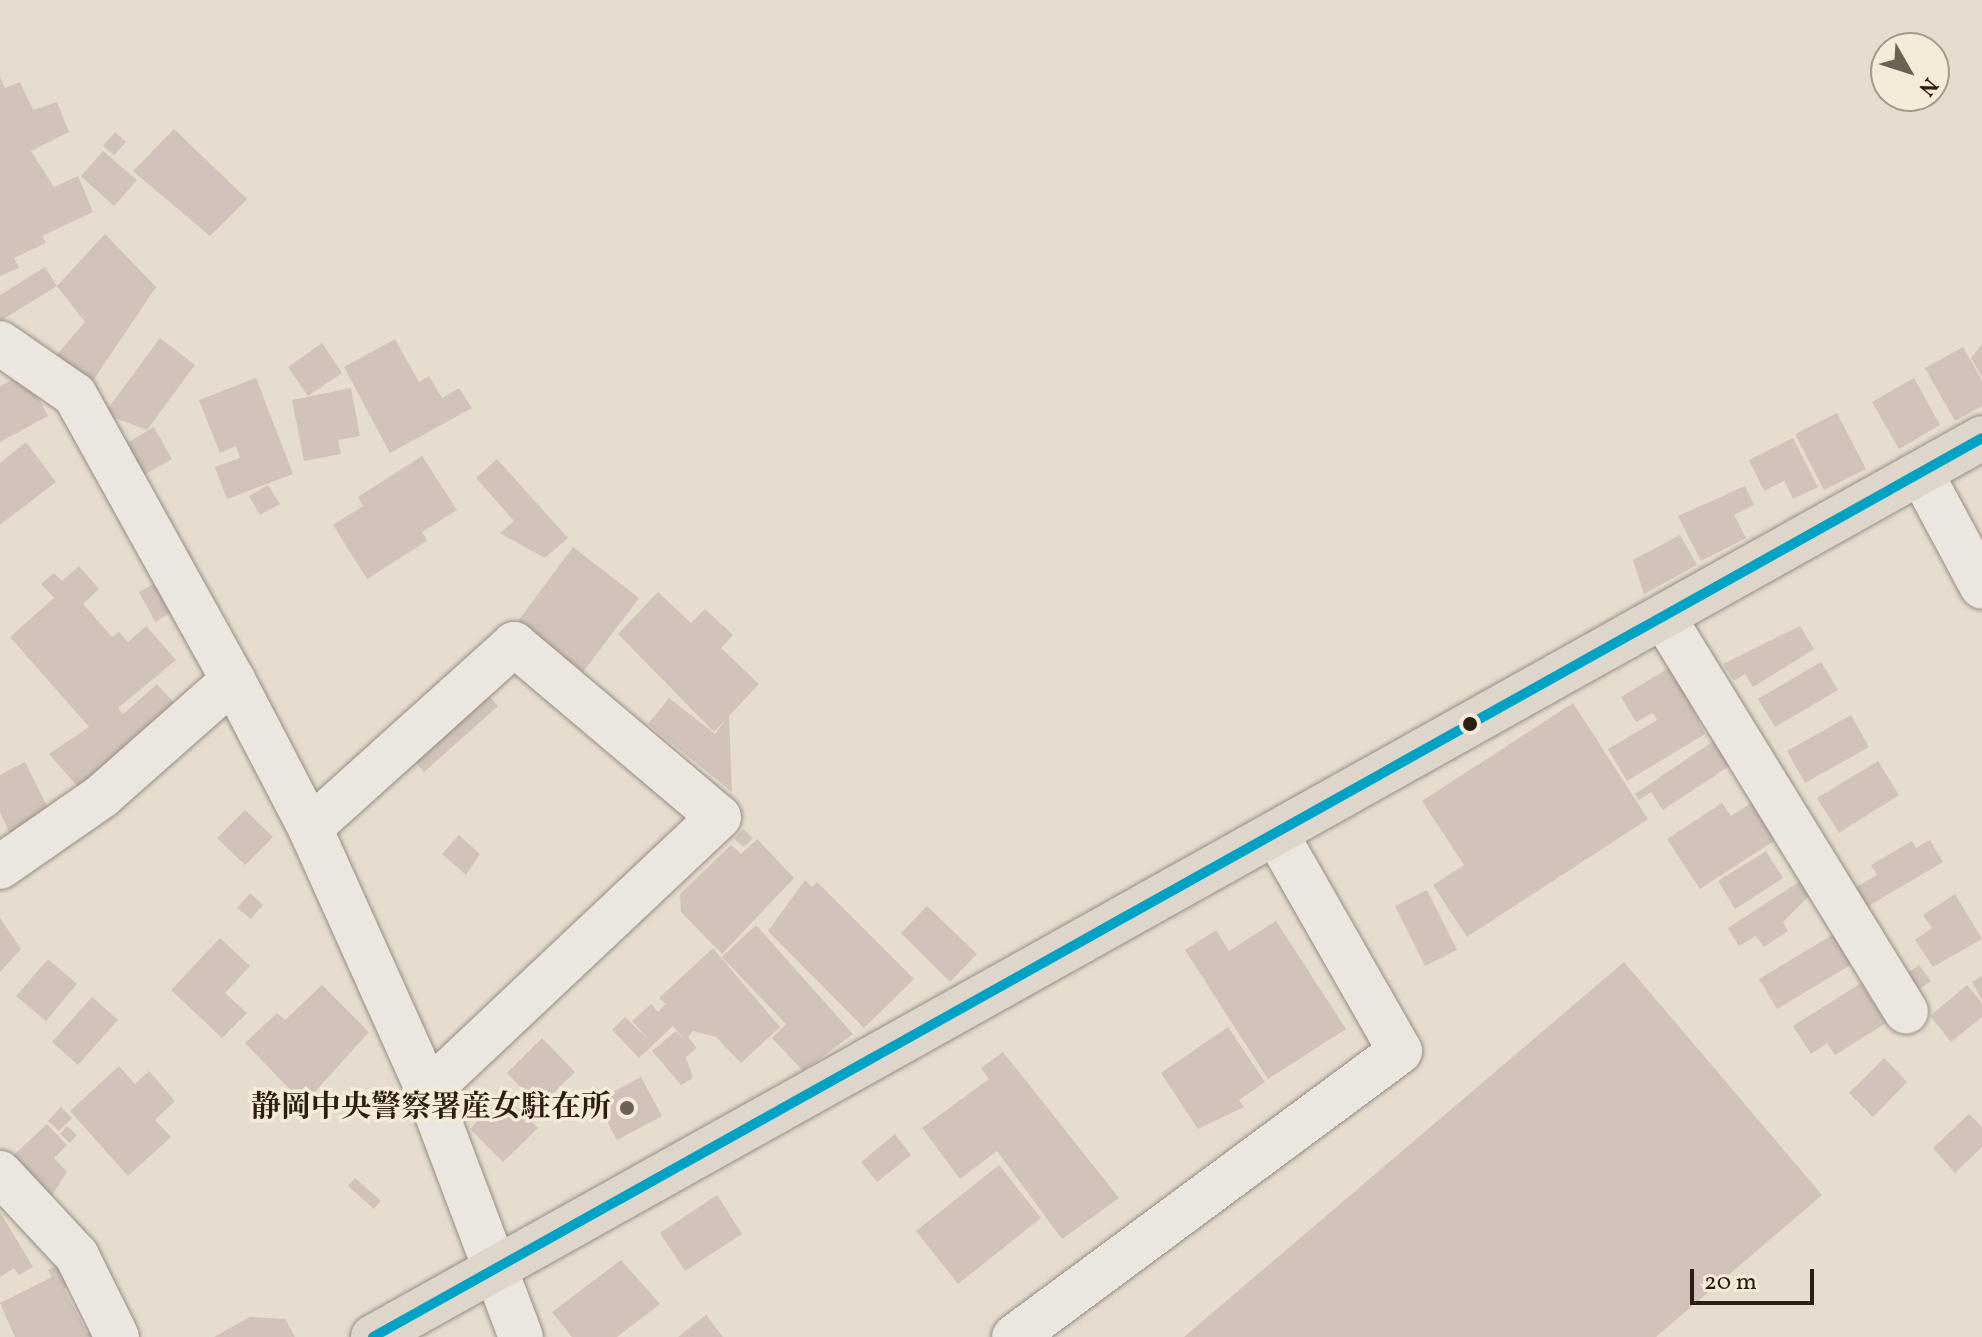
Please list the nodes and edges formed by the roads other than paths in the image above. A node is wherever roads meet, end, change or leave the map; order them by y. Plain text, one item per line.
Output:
1 (0, 343) edge
2 (1982, 438) edge
3 (1921, 473) junction
4 (1982, 587) edge
5 (1664, 618) junction
6 (233, 680) junction
7 (310, 828) junction
8 (1277, 835) junction
9 (0, 867) edge
10 (1906, 1012) dead end
11 (428, 1091) junction
12 (0, 1173) edge
13 (497, 1265) junction
14 (117, 1337) edge
15 (373, 1337) edge
16 (521, 1337) edge
17 (1014, 1337) edge

1 - 6 street
2 - 3 main road
3 - 4 street
3 - 5 main road
5 - 8 main road
5 - 10 street
6 - 7 street
6 - 9 street
7 - 11 street
7 - 11 street
8 - 13 main road
8 - 17 street
11 - 13 street
12 - 14 street
13 - 15 main road
13 - 16 street

